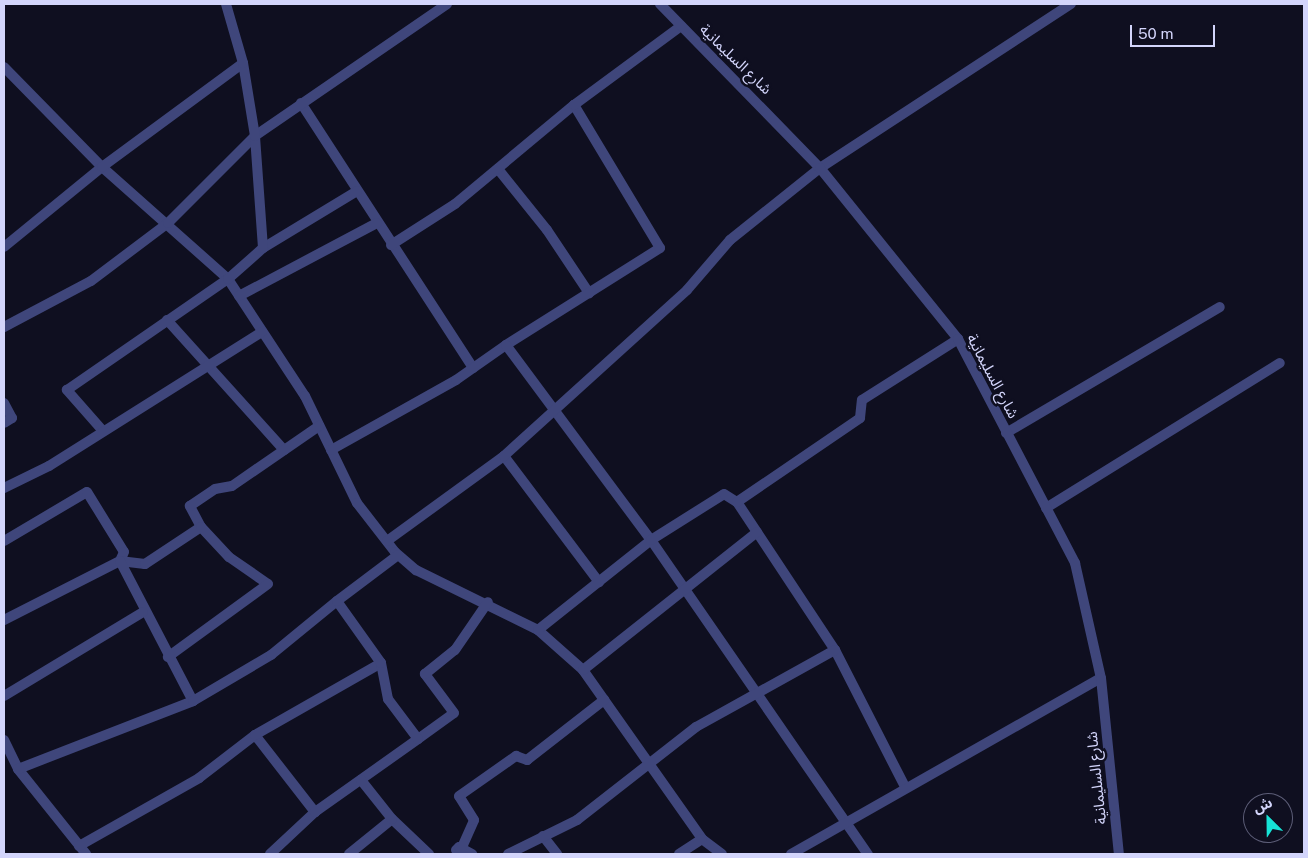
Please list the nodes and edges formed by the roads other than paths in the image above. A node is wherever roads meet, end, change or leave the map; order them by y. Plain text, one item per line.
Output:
1 (226, 4) edge
2 (447, 4) edge
3 (660, 4) edge
4 (1070, 4) edge
5 (682, 26) junction
6 (243, 62) junction
7 (4, 67) edge
8 (301, 103) junction
9 (574, 105) junction
10 (255, 136) junction
11 (102, 167) junction
12 (820, 168) junction
13 (498, 169) junction
14 (357, 191) junction
15 (168, 223) junction
16 (377, 223) junction
17 (391, 245) junction
18 (4, 248) edge
19 (263, 248) junction
20 (228, 280) junction
21 (589, 293) junction
22 (238, 296) junction
23 (1220, 307) dead end
24 (167, 320) junction
25 (4, 327) edge
26 (262, 332) junction
27 (958, 339) junction
28 (506, 345) junction
29 (1280, 363) dead end
30 (207, 367) junction
31 (473, 368) junction
32 (4, 403) edge
33 (554, 410) junction
34 (4, 423) edge
35 (319, 426) junction
36 (103, 431) junction
37 (1006, 432) junction
38 (284, 450) junction
39 (331, 450) junction
40 (504, 456) junction
41 (4, 488) edge
42 (737, 502) junction
43 (1046, 508) junction
44 (201, 527) junction
45 (757, 532) junction
46 (4, 540) edge
47 (651, 540) junction
48 (387, 541) junction
49 (398, 555) junction
50 (120, 561) junction
51 (599, 582) junction
52 (686, 591) junction
53 (337, 601) junction
54 (488, 602) junction
55 (143, 612) junction
56 (4, 620) edge
57 (538, 630) junction
58 (835, 650) junction
59 (168, 656) junction
60 (381, 663) junction
61 (583, 670) junction
62 (1101, 678) junction
63 (758, 694) junction
64 (4, 696) edge
65 (604, 700) junction
66 (193, 701) junction
67 (255, 735) junction
68 (418, 739) junction
69 (4, 740) edge
70 (649, 764) junction
71 (18, 769) junction
72 (361, 780) junction
73 (905, 787) junction
74 (315, 812) junction
75 (392, 819) junction
76 (845, 820) junction
77 (543, 836) junction
78 (702, 840) junction
79 (83, 850) edge
80 (456, 852) edge
81 (270, 854) edge
82 (349, 854) edge
83 (429, 854) edge
84 (472, 854) edge
85 (508, 854) edge
86 (557, 854) edge
87 (679, 854) edge
88 (722, 854) edge
89 (791, 854) edge
90 (868, 854) edge
91 (1119, 854) edge

1 - 6 street
2 - 8 street
3 - 5 street, شارع السليمانية
4 - 12 street
5 - 9 street
5 - 12 street, شارع السليمانية
6 - 10 street
6 - 11 street
7 - 11 street
8 - 10 street
8 - 14 street
9 - 13 street
9 - 21 street
10 - 15 street
10 - 19 street
11 - 15 street
11 - 18 street
12 - 27 street, شارع السليمانية
12 - 33 street
13 - 17 street
13 - 21 street
14 - 16 street
14 - 19 street
15 - 20 street
15 - 25 street
16 - 17 street
16 - 22 street
17 - 31 street
19 - 20 street
20 - 22 street
20 - 24 street
21 - 28 street
22 - 26 street
23 - 37 street
24 - 30 street
24 - 36 street
26 - 30 street
26 - 35 street
27 - 37 street, شارع السليمانية
27 - 42 street
28 - 31 street
28 - 33 street
29 - 43 street
30 - 36 street
30 - 38 street
31 - 39 street
32 - 34 street
33 - 40 street
33 - 47 street
35 - 38 street
35 - 39 street
36 - 41 street
37 - 43 street, شارع السليمانية
38 - 44 street
39 - 48 street
40 - 48 street
40 - 51 street
42 - 45 street
42 - 47 street
43 - 62 street, شارع السليمانية
44 - 50 street
44 - 59 street
45 - 52 street
45 - 58 street
46 - 50 street
47 - 51 street
47 - 52 street
48 - 49 street
49 - 53 street
49 - 54 street
50 - 55 street
50 - 56 street
51 - 57 street
52 - 61 street
52 - 63 street
53 - 60 street
53 - 66 street
54 - 57 street
54 - 68 street
55 - 59 street
55 - 64 street
57 - 61 street
58 - 63 street
58 - 73 street
59 - 66 street
60 - 67 street
60 - 68 street
61 - 65 street
62 - 73 street
62 - 91 street, شارع السليمانية
63 - 70 street
63 - 76 street
65 - 70 street
65 - 80 street
66 - 71 street
67 - 74 street
67 - 79 street
68 - 72 street
69 - 71 street
70 - 77 street
70 - 78 street
71 - 79 street
72 - 74 street
72 - 75 street
73 - 76 street
74 - 81 street
75 - 82 street
75 - 83 street
76 - 89 street
76 - 90 street
77 - 85 street
77 - 86 street
78 - 87 street
78 - 88 street
80 - 84 street

